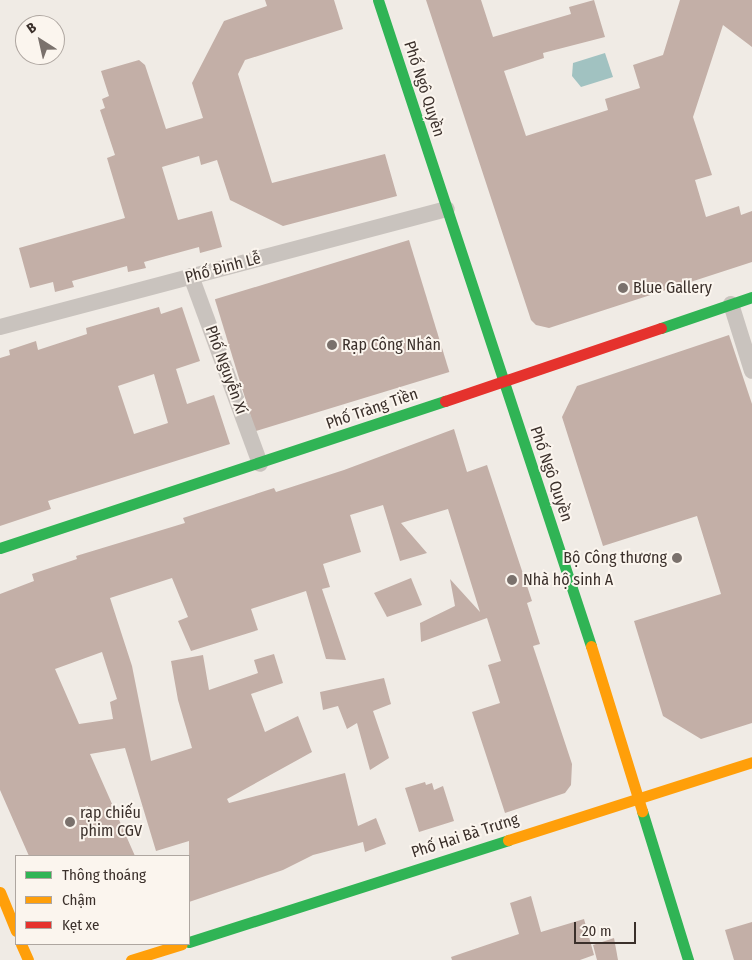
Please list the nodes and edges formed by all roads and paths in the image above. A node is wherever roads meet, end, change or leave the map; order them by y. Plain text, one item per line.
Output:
1 (378, 0) edge
2 (447, 210) junction
3 (191, 276) junction
4 (752, 296) edge
5 (731, 304) junction
6 (0, 327) edge
7 (752, 371) edge
8 (502, 381) junction
9 (260, 464) junction
10 (0, 548) edge
11 (752, 762) edge
12 (636, 799) junction
13 (0, 892) edge
14 (15, 929) edge
15 (190, 942) edge
16 (21, 945) edge
17 (179, 945) edge
18 (28, 960) edge
19 (131, 960) edge
20 (688, 960) edge

1 - 2 street, Phố Ngô Quyền
2 - 3 street, Phố Đinh Lễ
2 - 8 street, Phố Ngô Quyền
3 - 6 street, Phố Đinh Lễ
3 - 9 street, Phố Nguyễn Xí
4 - 5 street, Phố Tràng Tiền
5 - 7 street
5 - 8 street, Phố Tràng Tiền
8 - 9 street, Phố Tràng Tiền
8 - 12 street, Phố Ngô Quyền
9 - 10 street, Phố Tràng Tiền
11 - 12 street, Phố Hai Bà Trưng
12 - 15 street, Phố Hai Bà Trưng
12 - 20 street, Phố Ngô Quyền
13 - 14 street
16 - 18 street
17 - 19 street

